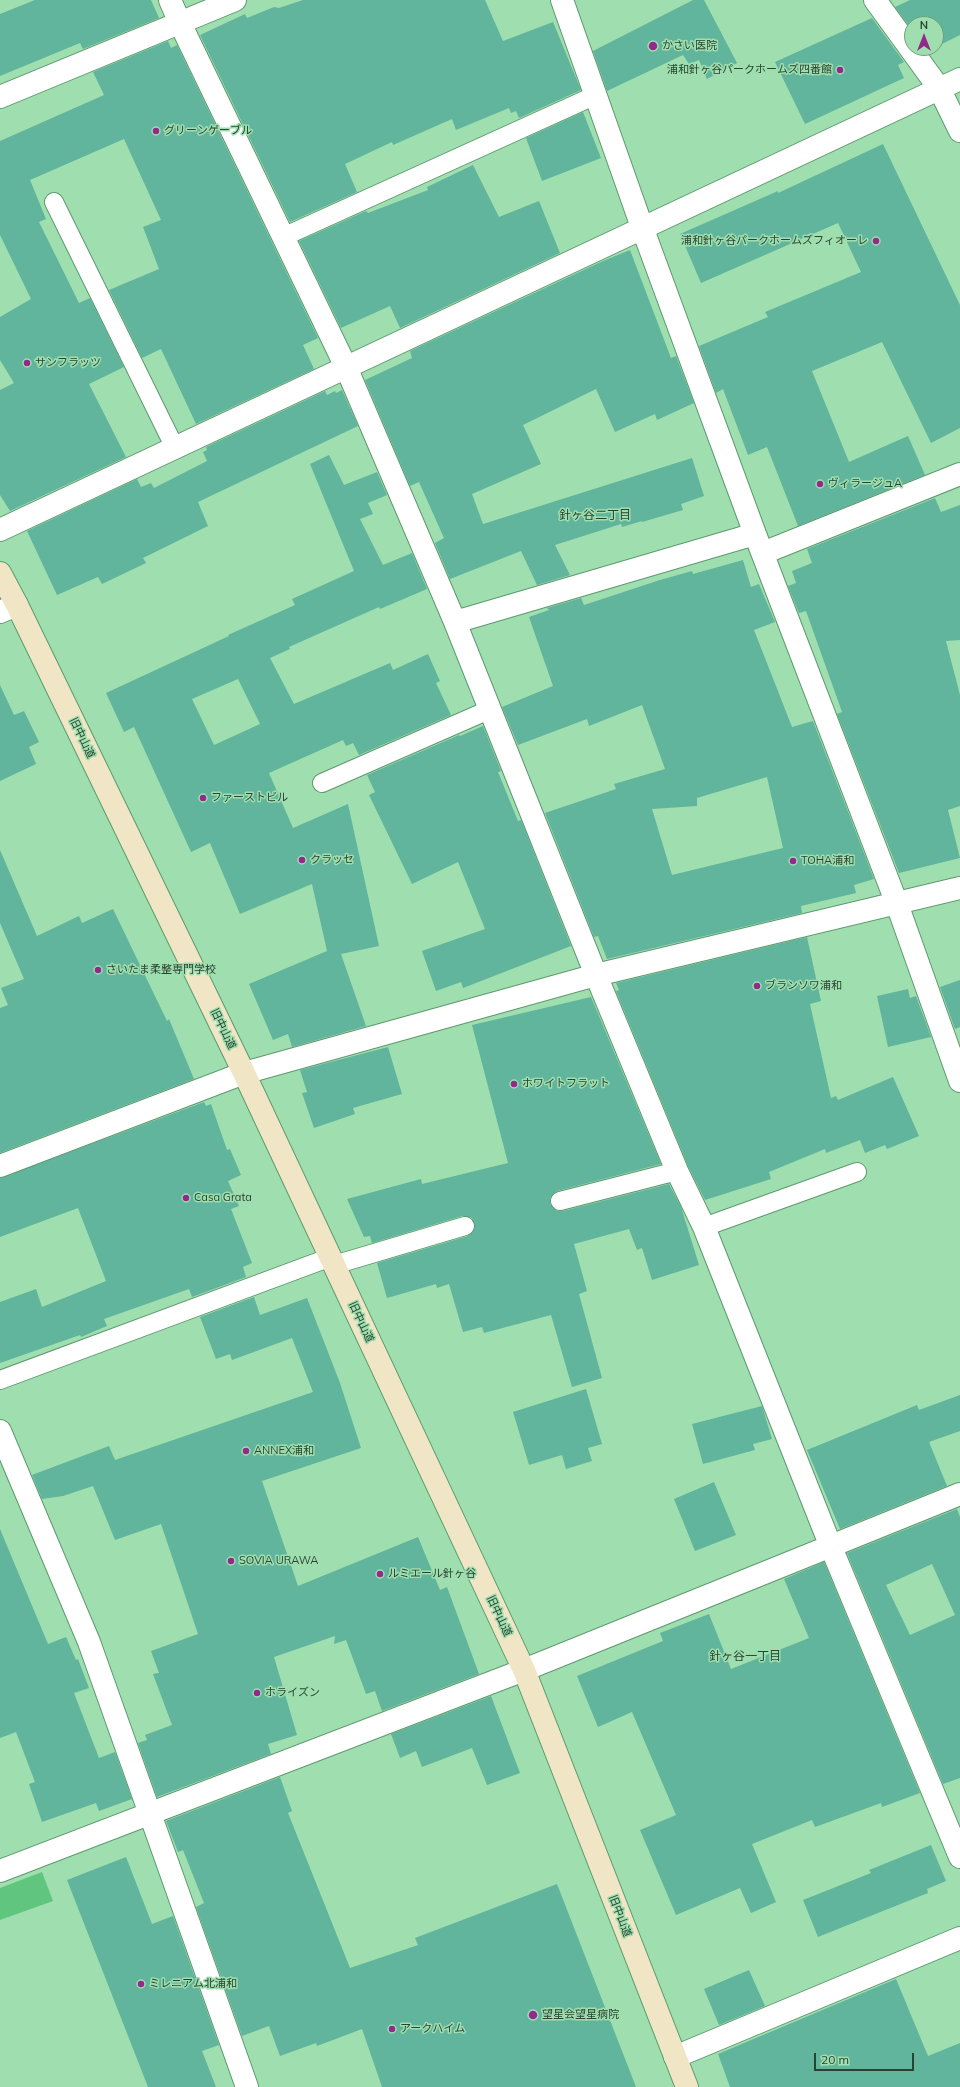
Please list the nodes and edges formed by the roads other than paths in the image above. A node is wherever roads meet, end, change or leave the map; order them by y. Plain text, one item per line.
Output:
1 (170, 0) edge
2 (235, 0) edge
3 (562, 0) edge
4 (875, 0) edge
5 (180, 23) junction
6 (960, 79) edge
7 (939, 88) junction
8 (596, 95) junction
9 (0, 97) edge
10 (960, 131) edge
11 (54, 202) dead end
12 (642, 227) junction
13 (283, 237) junction
14 (346, 367) junction
15 (175, 448) junction
16 (960, 474) edge
17 (0, 530) edge
18 (759, 544) junction
19 (0, 573) edge
20 (9, 609) edge
21 (455, 622) junction
22 (491, 709) junction
23 (322, 783) dead end
24 (960, 888) edge
25 (897, 904) junction
26 (596, 975) junction
27 (244, 1073) junction
28 (960, 1081) edge
29 (0, 1166) edge
30 (677, 1171) junction
31 (857, 1172) dead end
32 (560, 1201) dead end
33 (465, 1226) dead end
34 (704, 1227) junction
35 (332, 1261) junction
36 (0, 1380) edge
37 (0, 1431) edge
38 (960, 1494) edge
39 (831, 1547) junction
40 (524, 1670) junction
41 (150, 1814) junction
42 (960, 1857) edge
43 (0, 1871) edge
44 (960, 1938) edge
45 (675, 2057) junction
46 (247, 2087) edge
47 (687, 2087) edge

1 - 5 street
2 - 5 street
3 - 8 street
4 - 7 street
5 - 9 street
5 - 13 street
6 - 7 street
7 - 10 street
7 - 12 street
8 - 12 street
8 - 13 lane
11 - 15 lane
12 - 14 street
12 - 18 street
13 - 14 street
14 - 15 street
14 - 21 street
15 - 17 street
16 - 18 street
18 - 21 street
18 - 25 street
19 - 20 main road, 旧中山道
20 - 27 main road, 旧中山道
21 - 22 street
22 - 23 lane
22 - 26 street
24 - 25 street
25 - 26 street
25 - 28 street
26 - 27 street
26 - 30 street
27 - 29 street
27 - 35 main road, 旧中山道
30 - 32 lane
30 - 34 street
31 - 34 lane
33 - 35 lane
34 - 39 street
35 - 36 lane
35 - 40 main road, 旧中山道
37 - 41 street
38 - 39 street
39 - 40 street
39 - 42 street
40 - 41 street
40 - 45 main road, 旧中山道
41 - 43 street
41 - 46 street
44 - 45 street
45 - 47 main road, 旧中山道

